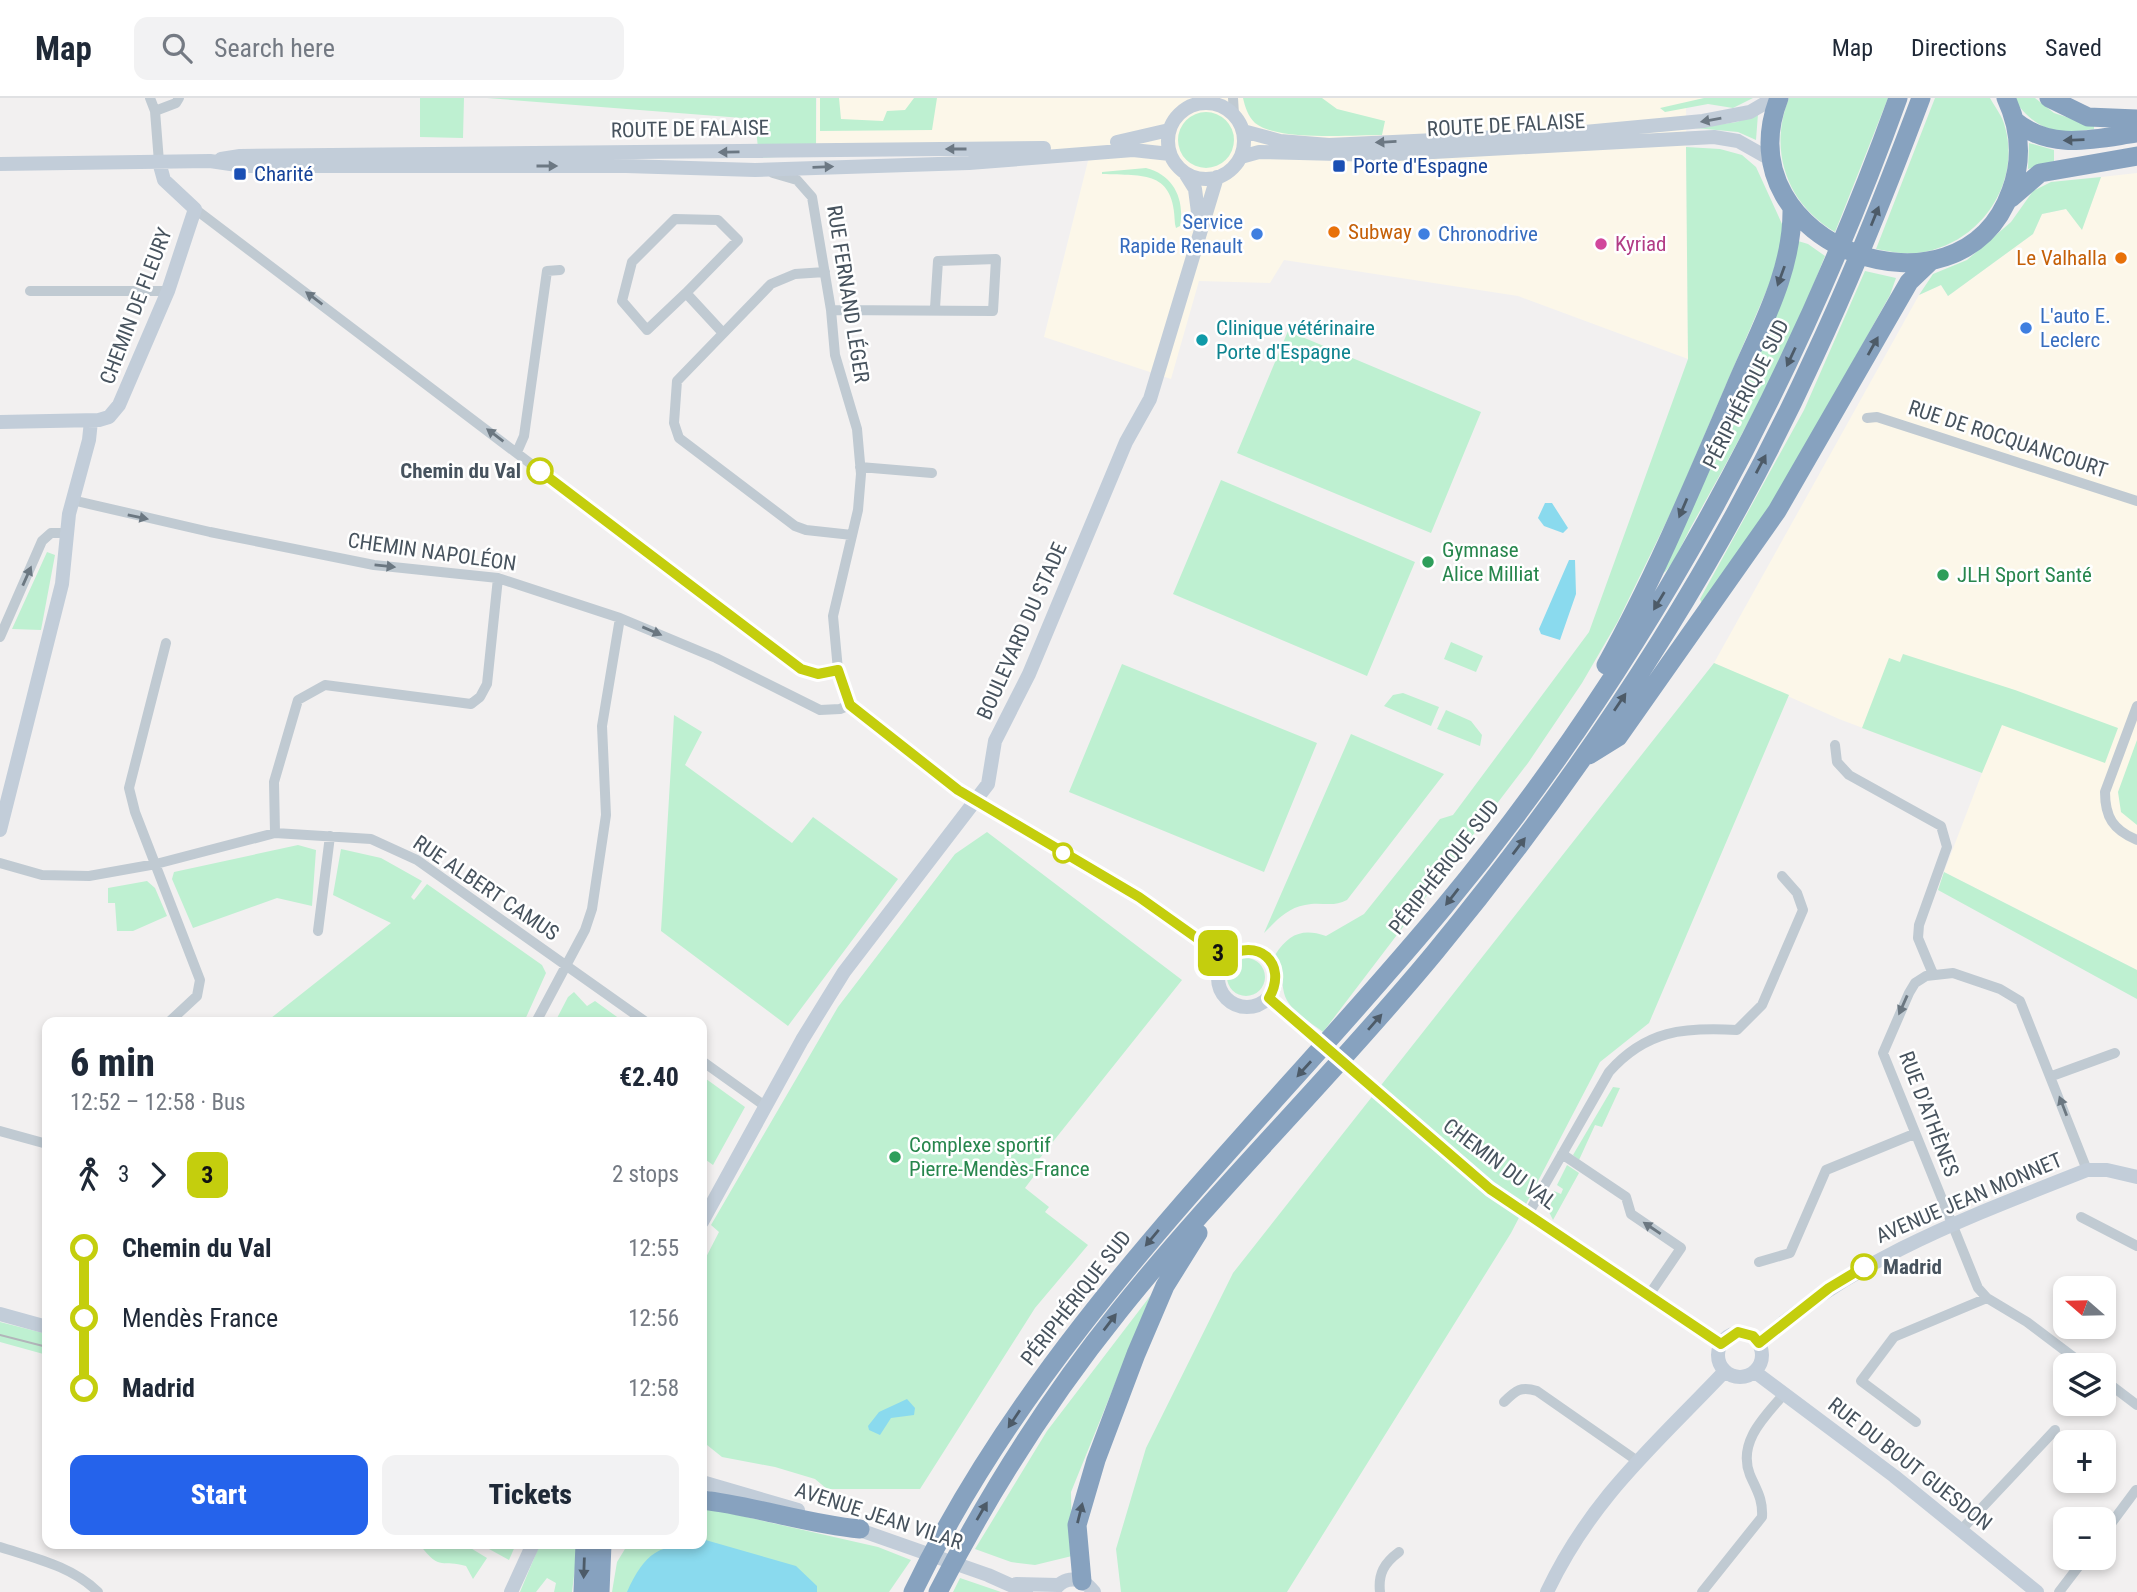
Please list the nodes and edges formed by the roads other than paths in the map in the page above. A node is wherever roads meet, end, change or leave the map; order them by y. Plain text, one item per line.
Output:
1 (150, 98) edge
2 (179, 98) edge
3 (1233, 98) edge
4 (1777, 98) edge
5 (1898, 98) edge
6 (1921, 98) edge
7 (2006, 98) edge
8 (2049, 98) edge
9 (1205, 100) edge
10 (155, 111) junction
11 (1234, 114) junction
12 (2137, 119) edge
13 (2015, 121) junction
14 (1170, 130) junction
15 (1243, 131) junction
16 (2137, 133) edge
17 (1170, 154) junction
18 (2137, 156) edge
19 (1241, 157) junction
20 (1770, 159) junction
21 (210, 161) junction
22 (159, 162) junction
23 (0, 164) edge
24 (755, 170) junction
25 (1185, 173) junction
26 (1217, 177) junction
27 (2008, 201) junction
28 (195, 209) junction
29 (1792, 209) junction
30 (1197, 243) junction
31 (1924, 261) junction
32 (560, 270) dead end
33 (825, 272) junction
34 (30, 291) dead end
35 (168, 291) junction
36 (686, 293) junction
37 (935, 308) junction
38 (831, 310) junction
39 (723, 333) junction
40 (1867, 418) dead end
41 (91, 421) junction
42 (0, 422) edge
43 (517, 452) junction
44 (860, 467) junction
45 (932, 473) dead end
46 (72, 500) junction
47 (2137, 501) edge
48 (67, 533) junction
49 (852, 535) junction
50 (498, 578) junction
51 (620, 618) junction
52 (0, 637) edge
53 (166, 643) dead end
54 (838, 670) junction
55 (850, 705) junction
56 (2137, 706) edge
57 (1567, 744) junction
58 (1835, 745) dead end
59 (1582, 759) junction
60 (976, 801) junction
61 (0, 830) edge
62 (275, 833) junction
63 (330, 836) junction
64 (2137, 839) edge
65 (0, 863) edge
66 (156, 864) junction
67 (1782, 876) dead end
68 (318, 930) dead end
69 (1225, 958) junction
70 (565, 966) junction
71 (1933, 974) junction
72 (1269, 998) junction
73 (174, 1017) edge
74 (539, 1017) edge
75 (639, 1017) edge
76 (2115, 1053) dead end
77 (707, 1065) edge
78 (2052, 1076) junction
79 (765, 1106) junction
80 (0, 1131) edge
81 (1914, 1134) junction
82 (42, 1143) edge
83 (1562, 1154) junction
84 (2087, 1170) junction
85 (2137, 1177) edge
86 (1230, 1181) junction
87 (707, 1213) edge
88 (1528, 1214) junction
89 (2081, 1217) dead end
90 (1951, 1224) junction
91 (2137, 1246) edge
92 (1759, 1262) dead end
93 (1649, 1295) junction
94 (1987, 1298) junction
95 (0, 1314) edge
96 (42, 1325) edge
97 (1759, 1343) junction
98 (1721, 1344) junction
99 (2068, 1353) edge
100 (1725, 1371) junction
101 (1755, 1372) junction
102 (2116, 1389) edge
103 (1785, 1393) junction
104 (1504, 1402) dead end
105 (2137, 1405) edge
106 (1916, 1422) dead end
107 (2053, 1431) edge
108 (1636, 1460) junction
109 (707, 1478) edge
110 (707, 1483) edge
111 (733, 1490) junction
112 (2136, 1490) edge
113 (707, 1501) edge
114 (2116, 1517) edge
115 (860, 1530) junction
116 (1961, 1530) junction
117 (0, 1547) edge
118 (531, 1549) edge
119 (584, 1549) edge
120 (602, 1549) edge
121 (612, 1549) edge
122 (1399, 1552) dead end
123 (931, 1555) junction
124 (2076, 1570) edge
125 (1011, 1583) junction
126 (600, 1585) edge
127 (1088, 1586) edge
128 (1055, 1588) edge
129 (98, 1592) edge
130 (511, 1592) edge
131 (583, 1592) edge
132 (904, 1592) edge
133 (913, 1592) edge
134 (938, 1592) edge
135 (1027, 1592) edge
136 (1380, 1592) edge
137 (1547, 1592) edge
138 (1702, 1592) edge
139 (2037, 1592) edge
140 (2059, 1592) edge

1 - 10 street
2 - 10 street
3 - 11 street
4 -> 15 street, ROUTE DE FALAISE
4 - 20 highway
5 -> 57 highway, PÉRIPHÉRIQUE SUD
59 -> 6 highway, PÉRIPHÉRIQUE SUD
7 - 13 highway
8 - 12 highway
9 - 11 street
9 - 14 street
10 - 22 street
11 - 15 street
16 -> 13 highway
13 - 27 highway
14 - 17 street
14 -> 21 street, ROUTE DE FALAISE
15 - 19 street
24 -> 17 street, ROUTE DE FALAISE
17 - 25 street
18 - 27 highway
19 - 20 street, ROUTE DE FALAISE
19 - 26 street
20 - 29 highway
21 - 22 street, ROUTE DE FALAISE
21 -> 24 street, ROUTE DE FALAISE
22 - 23 street, ROUTE DE FALAISE
22 - 28 street, CHEMIN DE FLEURY
24 - 33 street, RUE FERNAND LÉGER
25 - 26 street
25 - 30 street, BOULEVARD DU STADE
26 - 30 street, BOULEVARD DU STADE
27 - 31 highway
28 - 35 street, CHEMIN DE FLEURY
43 -> 28 street
29 - 31 highway
29 -> 57 highway
30 - 60 street, BOULEVARD DU STADE
59 -> 31 highway
32 - 43 street
33 - 38 street, RUE FERNAND LÉGER
33 - 39 street
34 - 35 street
35 - 41 street, CHEMIN DE FLEURY
36 - 36 street
36 - 39 street
37 - 37 street
37 - 38 street
38 - 44 street, RUE FERNAND LÉGER
39 - 49 street
40 - 47 street, RUE DE ROCQUANCOURT
41 - 42 street
41 - 46 street
43 - 54 street
44 - 45 street
44 - 49 street, RUE FERNAND LÉGER
46 - 48 street
46 -> 50 street, CHEMIN NAPOLÉON
52 -> 48 street
48 - 61 street
49 - 54 street, RUE FERNAND LÉGER
50 - 51 street, CHEMIN NAPOLÉON
50 - 62 street
51 -> 55 street, CHEMIN NAPOLÉON
51 - 70 street
53 - 66 street
54 - 55 street
55 - 60 street
56 - 64 street
57 -> 123 highway, PÉRIPHÉRIQUE SUD
58 - 71 street
86 -> 59 highway, PÉRIPHÉRIQUE SUD
60 - 69 street
60 - 79 street, BOULEVARD DU STADE
62 - 63 street, RUE ALBERT CAMUS
62 - 66 street, RUE ALBERT CAMUS
63 - 68 street
63 - 70 street, RUE ALBERT CAMUS
65 - 66 street, RUE ALBERT CAMUS
66 - 73 street
67 - 83 street
69 - 72 street
69 - 72 street
70 - 74 street
70 - 75 street, RUE ALBERT CAMUS
71 - 78 street
71 -> 81 street, RUE D'ATHÈNES
72 - 88 street, CHEMIN DU VAL
76 - 78 street
77 - 79 street
84 -> 78 street
79 - 87 street, BOULEVARD DU STADE
80 - 82 street
81 - 90 street, RUE D'ATHÈNES
81 - 92 street
83 - 88 street
93 -> 83 street
84 - 85 street, AVENUE JEAN MONNET
84 - 90 street, AVENUE JEAN MONNET
127 -> 86 highway
134 -> 86 highway, PÉRIPHÉRIQUE SUD
88 - 93 street, CHEMIN DU VAL
89 - 91 street
90 - 94 street, RUE D'ATHÈNES
90 - 97 street, AVENUE JEAN MONNET
93 - 98 street, CHEMIN DU VAL
94 - 99 street
94 - 106 street
95 - 96 street
97 - 98 street
97 - 101 street
98 - 100 street
100 - 101 street
100 - 108 street
101 - 103 street, RUE DU BOUT GUESDON
102 - 105 street
103 - 116 street, RUE DU BOUT GUESDON
103 - 138 street
104 - 108 street
107 - 116 street
108 - 137 street
109 - 111 street, AVENUE JEAN VILAR
110 - 111 street, AVENUE JEAN VILAR
111 - 115 street, AVENUE JEAN VILAR
112 - 114 street
113 - 115 highway
115 - 125 street, AVENUE JEAN VILAR
116 - 139 street, RUE DU BOUT GUESDON
117 - 129 street
118 - 130 street
119 -> 131 highway
120 - 126 highway
121 - 126 highway
122 - 136 street
123 - 132 highway
123 - 133 highway, PÉRIPHÉRIQUE SUD
124 - 140 street
125 - 128 street, AVENUE JEAN VILAR
125 - 135 street, AVENUE JEAN VILAR
127 - 128 street, AVENUE JEAN VILAR

